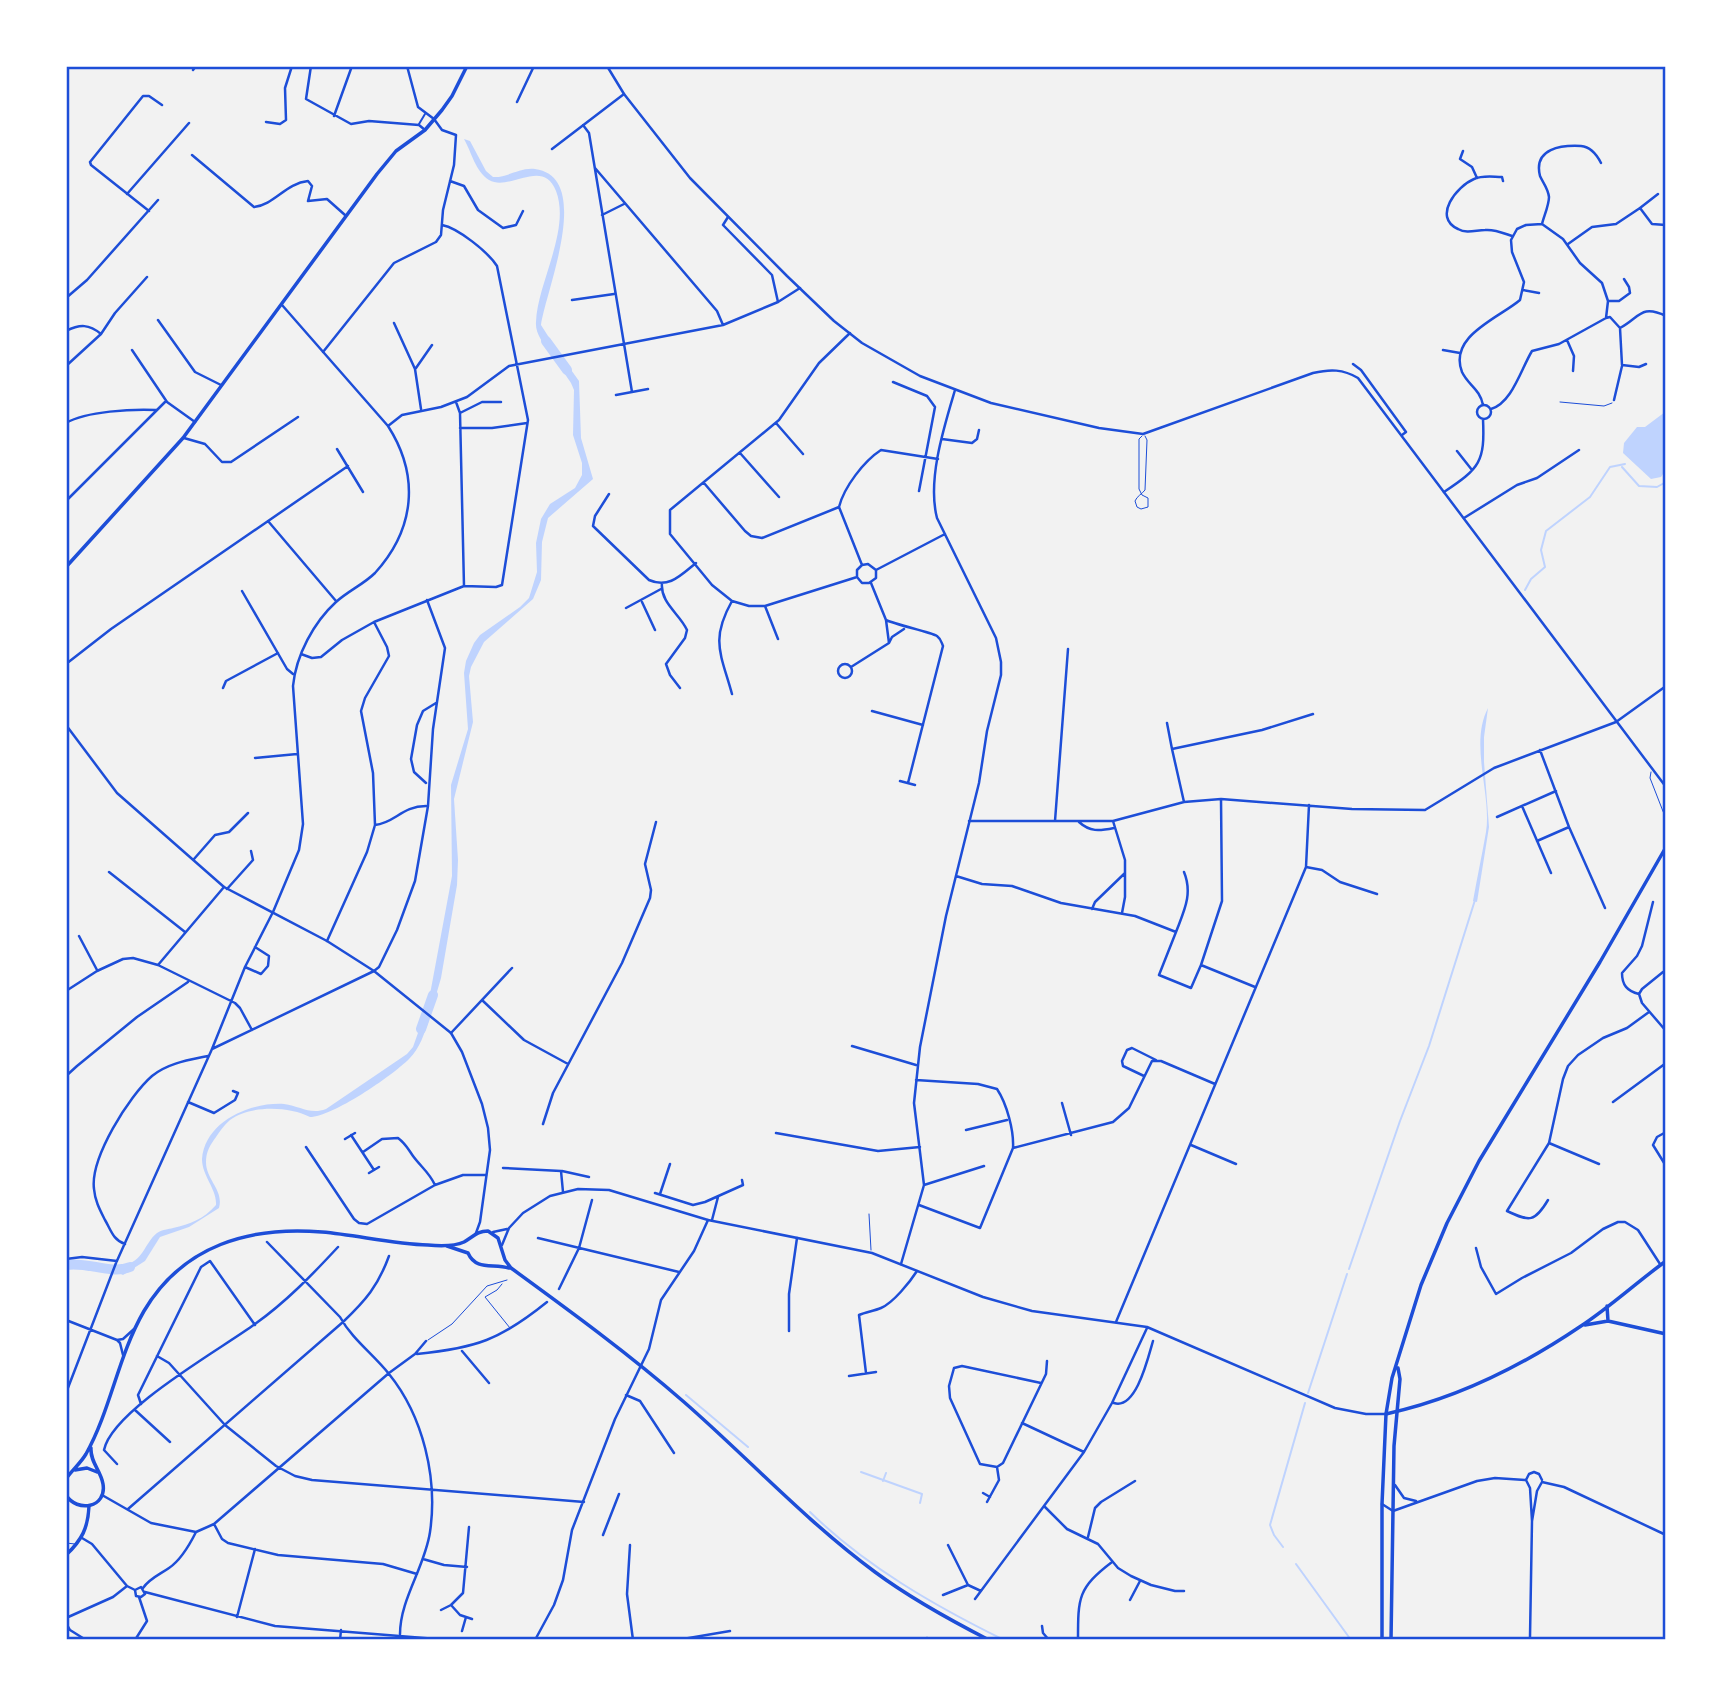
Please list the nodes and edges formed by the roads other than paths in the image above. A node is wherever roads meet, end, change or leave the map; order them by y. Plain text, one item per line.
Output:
1 (292, 66) edge
2 (311, 66) edge
3 (352, 66) edge
4 (407, 66) edge
5 (467, 66) edge
6 (534, 66) edge
7 (607, 66) edge
8 (624, 94) junction
9 (517, 102) dead end
10 (162, 105) dead end
11 (425, 113) junction
12 (334, 117) junction
13 (436, 121) junction
14 (266, 122) dead end
15 (189, 123) dead end
16 (419, 125) junction
17 (583, 125) junction
18 (425, 130) junction
19 (552, 149) dead end
20 (1463, 151) dead end
21 (192, 155) dead end
22 (1601, 163) dead end
23 (594, 167) junction
24 (1476, 178) junction
25 (450, 181) junction
26 (1503, 181) dead end
27 (127, 194) junction
28 (1658, 194) dead end
29 (158, 200) dead end
30 (625, 203) junction
31 (1640, 208) junction
32 (149, 211) junction
33 (523, 211) dead end
34 (602, 215) junction
35 (346, 216) junction
36 (729, 216) junction
37 (1542, 224) junction
38 (442, 225) junction
39 (1665, 225) edge
40 (1513, 237) junction
41 (1567, 244) junction
42 (107, 250) dead end
43 (111, 254) junction
44 (147, 277) dead end
45 (1623, 279) dead end
46 (801, 288) junction
47 (1522, 290) junction
48 (1539, 293) dead end
49 (615, 294) junction
50 (66, 298) edge
51 (572, 300) dead end
52 (1608, 301) junction
53 (778, 302) junction
54 (281, 304) junction
55 (1665, 316) edge
56 (1606, 318) junction
57 (158, 320) dead end
58 (394, 323) dead end
59 (723, 325) junction
60 (1620, 328) junction
61 (66, 331) edge
62 (850, 333) junction
63 (101, 334) junction
64 (1567, 340) junction
65 (624, 344) junction
66 (432, 345) dead end
67 (1443, 349) dead end
68 (132, 351) dead end
69 (323, 352) junction
70 (1461, 353) junction
71 (517, 363) junction
72 (1353, 364) dead end
73 (1646, 364) dead end
74 (1622, 365) junction
75 (66, 366) edge
76 (415, 369) junction
77 (1573, 371) dead end
78 (893, 382) dead end
79 (221, 385) junction
80 (648, 389) dead end
81 (954, 390) junction
82 (632, 392) junction
83 (616, 395) dead end
84 (1614, 400) joint
85 (166, 401) junction
86 (456, 402) junction
87 (501, 402) dead end
88 (1560, 402) dead end
89 (1483, 405) junction
90 (1491, 408) junction
91 (156, 410) junction
92 (421, 411) junction
93 (460, 413) junction
94 (298, 417) dead end
95 (1483, 419) junction
96 (66, 422) edge
97 (195, 422) junction
98 (527, 423) junction
99 (776, 423) junction
100 (388, 426) junction
101 (460, 428) junction
102 (979, 430) dead end
103 (1143, 434) junction
104 (1402, 435) junction
105 (183, 438) junction
106 (942, 439) junction
107 (337, 449) dead end
108 (1579, 450) dead end
109 (1457, 451) dead end
110 (739, 453) junction
111 (803, 454) dead end
112 (925, 457) junction
113 (939, 460) junction
114 (348, 466) junction
115 (1472, 471) junction
116 (703, 482) junction
117 (66, 491) edge
118 (919, 491) dead end
119 (363, 492) dead end
120 (1444, 492) junction
121 (608, 494) dead end
122 (72, 495) junction
123 (1142, 495) junction
124 (779, 497) dead end
125 (66, 501) edge
126 (839, 506) junction
127 (1464, 518) junction
128 (268, 521) junction
129 (945, 534) junction
130 (696, 563) junction
131 (862, 565) junction
132 (66, 568) edge
133 (876, 570) junction
134 (857, 577) junction
135 (662, 583) junction
136 (870, 583) junction
137 (464, 586) junction
138 (661, 589) junction
139 (242, 591) dead end
140 (427, 600) junction
141 (641, 600) junction
142 (337, 601) junction
143 (732, 601) junction
144 (765, 606) junction
145 (626, 608) dead end
146 (886, 620) junction
147 (374, 622) junction
148 (905, 628) junction
149 (655, 630) dead end
150 (778, 639) dead end
151 (889, 643) junction
152 (1068, 649) dead end
153 (278, 653) junction
154 (301, 654) junction
155 (66, 664) edge
156 (851, 667) junction
157 (294, 675) junction
158 (1665, 686) edge
159 (223, 688) dead end
160 (680, 688) dead end
161 (732, 694) dead end
162 (436, 703) junction
163 (872, 711) dead end
164 (1313, 714) dead end
165 (1616, 722) junction
166 (1167, 723) dead end
167 (66, 725) edge
168 (923, 725) junction
169 (1172, 749) junction
170 (1540, 750) junction
171 (298, 754) junction
172 (255, 758) dead end
173 (1652, 770) junction
174 (900, 781) dead end
175 (908, 783) junction
176 (427, 785) junction
177 (915, 785) dead end
178 (1665, 787) edge
179 (1556, 791) junction
180 (1221, 799) junction
181 (1184, 802) junction
182 (1308, 805) junction
183 (428, 806) junction
184 (1522, 806) junction
185 (248, 813) dead end
186 (1497, 817) dead end
187 (1665, 819) edge
188 (656, 821) dead end
189 (969, 821) junction
190 (1113, 821) junction
191 (1055, 822) junction
192 (1079, 822) junction
193 (375, 825) junction
194 (1569, 827) junction
195 (1114, 828) junction
196 (1537, 841) junction
197 (1665, 846) edge
198 (251, 851) dead end
199 (193, 860) junction
200 (1306, 867) junction
201 (109, 872) dead end
202 (1126, 872) junction
203 (1184, 872) dead end
204 (1551, 873) dead end
205 (956, 876) junction
206 (226, 888) junction
207 (1377, 894) dead end
208 (1653, 902) dead end
209 (1605, 908) dead end
210 (1092, 909) junction
211 (273, 912) junction
212 (1122, 913) junction
213 (185, 932) junction
214 (1176, 932) junction
215 (79, 936) dead end
216 (327, 941) junction
217 (255, 947) junction
218 (158, 965) junction
219 (1201, 965) junction
220 (245, 967) junction
221 (512, 968) dead end
222 (97, 971) junction
223 (374, 971) junction
224 (1663, 972) dead end
225 (188, 981) junction
226 (1255, 987) junction
227 (66, 990) edge
228 (1639, 994) junction
229 (482, 1000) junction
230 (231, 1001) junction
231 (1649, 1012) junction
232 (252, 1030) junction
233 (1665, 1031) edge
234 (451, 1033) junction
235 (852, 1045) dead end
236 (212, 1049) junction
237 (209, 1055) junction
238 (1156, 1060) junction
239 (1665, 1063) edge
240 (568, 1064) junction
241 (917, 1066) junction
242 (66, 1076) edge
243 (1144, 1076) junction
244 (916, 1080) junction
245 (1216, 1084) junction
246 (233, 1091) dead end
247 (188, 1102) junction
248 (1612, 1102) dead end
249 (1062, 1103) dead end
250 (1008, 1119) junction
251 (543, 1124) dead end
252 (966, 1130) dead end
253 (1665, 1132) edge
254 (776, 1133) dead end
255 (1071, 1135) junction
256 (345, 1139) dead end
257 (1549, 1143) junction
258 (1190, 1145) junction
259 (306, 1147) dead end
260 (920, 1147) junction
261 (1013, 1148) junction
262 (363, 1152) junction
263 (670, 1164) dead end
264 (1236, 1164) dead end
265 (1599, 1164) dead end
266 (984, 1166) dead end
267 (1665, 1166) edge
268 (379, 1167) dead end
269 (503, 1168) dead end
270 (374, 1170) junction
271 (561, 1171) junction
272 (369, 1173) dead end
273 (486, 1175) junction
274 (589, 1177) dead end
275 (742, 1180) dead end
276 (435, 1185) junction
277 (924, 1185) junction
278 (563, 1192) junction
279 (655, 1193) dead end
280 (660, 1194) junction
281 (718, 1197) junction
282 (592, 1199) dead end
283 (1548, 1200) dead end
284 (919, 1205) junction
285 (869, 1214) dead end
286 (710, 1220) junction
287 (480, 1222) junction
288 (509, 1228) junction
289 (490, 1232) junction
290 (476, 1233) junction
291 (471, 1238) junction
292 (538, 1238) dead end
293 (797, 1238) junction
294 (267, 1242) dead end
295 (125, 1244) junction
296 (502, 1245) junction
297 (445, 1246) junction
298 (338, 1247) dead end
299 (579, 1248) junction
300 (1476, 1248) dead end
301 (468, 1253) junction
302 (872, 1253) junction
303 (389, 1256) dead end
304 (66, 1259) edge
305 (497, 1259) junction
306 (1665, 1261) edge
307 (117, 1262) junction
308 (901, 1264) junction
309 (1660, 1265) junction
310 (511, 1268) junction
311 (916, 1270) junction
312 (679, 1272) junction
313 (307, 1280) junction
314 (507, 1280) dead end
315 (503, 1282) junction
316 (559, 1289) dead end
317 (547, 1302) dead end
318 (1607, 1305) junction
319 (66, 1321) edge
320 (1608, 1321) junction
321 (343, 1322) junction
322 (1116, 1322) junction
323 (255, 1325) junction
324 (1583, 1325) junction
325 (1147, 1327) junction
326 (135, 1328) junction
327 (510, 1329) junction
328 (91, 1330) junction
329 (789, 1331) dead end
330 (1665, 1334) edge
331 (117, 1340) junction
332 (426, 1341) joint
333 (1153, 1342) dead end
334 (461, 1349) junction
335 (415, 1354) junction
336 (123, 1355) junction
337 (157, 1356) junction
338 (1047, 1361) dead end
339 (1398, 1366) junction
340 (876, 1372) dead end
341 (389, 1373) junction
342 (866, 1373) junction
343 (179, 1374) junction
344 (849, 1376) dead end
345 (489, 1383) dead end
346 (1041, 1383) junction
347 (66, 1393) edge
348 (626, 1394) junction
349 (1112, 1403) junction
350 (141, 1405) junction
351 (135, 1410) junction
352 (1398, 1411) junction
353 (1386, 1414) junction
354 (1021, 1423) junction
355 (225, 1425) junction
356 (170, 1442) dead end
357 (91, 1443) junction
358 (1084, 1452) junction
359 (674, 1453) dead end
360 (117, 1464) dead end
361 (997, 1466) junction
362 (278, 1468) junction
363 (75, 1470) junction
364 (98, 1474) junction
365 (67, 1479) edge
366 (1526, 1480) junction
367 (1135, 1481) dead end
368 (1542, 1482) junction
369 (1394, 1484) junction
370 (1530, 1488) junction
371 (1538, 1488) junction
372 (431, 1489) junction
373 (983, 1493) dead end
374 (619, 1494) dead end
375 (102, 1495) junction
376 (67, 1497) edge
377 (990, 1497) junction
378 (1419, 1501) junction
379 (584, 1502) junction
380 (987, 1502) dead end
381 (1382, 1504) junction
382 (89, 1506) junction
383 (1044, 1506) junction
384 (128, 1509) junction
385 (1393, 1511) junction
386 (1532, 1521) junction
387 (214, 1524) junction
388 (469, 1527) dead end
389 (196, 1532) junction
390 (603, 1535) dead end
391 (1665, 1535) edge
392 (1088, 1537) junction
393 (82, 1538) junction
394 (66, 1543) edge
395 (78, 1544) junction
396 (630, 1545) dead end
397 (948, 1545) dead end
398 (255, 1549) junction
399 (66, 1555) edge
400 (423, 1559) junction
401 (1112, 1562) junction
402 (467, 1567) junction
403 (418, 1574) junction
404 (1140, 1581) junction
405 (968, 1585) junction
406 (127, 1586) junction
407 (135, 1590) junction
408 (144, 1590) junction
409 (981, 1591) junction
410 (1184, 1591) dead end
411 (943, 1595) dead end
412 (139, 1597) junction
413 (975, 1599) dead end
414 (1130, 1600) dead end
415 (451, 1605) junction
416 (441, 1610) dead end
417 (237, 1617) junction
418 (466, 1617) junction
419 (66, 1618) edge
420 (472, 1619) dead end
421 (66, 1623) edge
422 (1042, 1626) dead end
423 (341, 1630) junction
424 (462, 1631) dead end
425 (730, 1631) dead end
426 (1043, 1633) junction
427 (400, 1634) junction
428 (1038, 1634) dead end
429 (1530, 1637) junction
430 (86, 1640) edge
431 (135, 1640) edge
432 (340, 1640) edge
433 (449, 1640) edge
434 (535, 1640) edge
435 (633, 1640) edge
436 (677, 1640) edge
437 (989, 1640) edge
438 (1049, 1640) edge
439 (1078, 1640) edge
440 (1382, 1640) edge
441 (1391, 1640) edge
442 (1523, 1640) edge
443 (1537, 1640) edge

1 - 14 street
2 - 12 street
3 - 12 street
4 - 11 street
5 - 13 main road
6 - 9 street
7 - 8 street
8 - 17 street
8 - 36 street
10 - 27 street
11 - 13 street
11 - 16 street
12 - 16 street
13 - 18 main road
13 - 25 street
15 - 27 street
16 - 18 street
17 - 19 street
17 - 23 street
18 - 35 main road
20 - 24 street
21 - 35 street
22 - 37 street
23 - 30 street
23 - 34 street
24 - 26 street
24 - 40 street
25 - 33 street
25 - 38 street
27 - 32 street
28 - 31 street
29 - 32 street
30 - 34 street
30 - 59 street
31 - 39 street
31 - 41 street
32 - 43 street
34 - 49 street
35 - 54 main road
36 - 46 street
36 - 53 street
37 - 40 street
37 - 41 street
38 - 69 street
38 - 71 street
40 - 47 street
41 - 52 street
42 - 43 street
43 - 50 street
44 - 63 street
45 - 52 street
46 - 53 street
46 - 62 street
47 - 48 street
47 - 70 street
49 - 51 street
49 - 65 street
52 - 56 street
53 - 59 street
54 - 69 street
54 - 79 main road
55 - 60 street
56 - 60 street
56 - 64 street
57 - 79 street
58 - 76 street
59 - 65 street
60 - 74 street
61 - 63 street
62 - 81 street
62 - 99 street
63 - 75 street
64 - 77 street
64 - 90 street
65 - 71 street
65 - 82 street
66 - 76 street
67 - 70 street
68 - 85 street
69 - 100 street
70 - 89 street
71 - 86 street
71 - 98 street
72 - 104 street
73 - 74 street
74 - 84 street
76 - 92 street
78 - 112 street
79 - 97 main road
80 - 82 street
81 - 103 street
81 - 106 street
82 - 83 street
84 - 88 lane
85 - 91 street
85 - 97 street
86 - 92 street
86 - 93 street
87 - 93 street
89 - 90 street
89 - 95 street
90 - 95 street
91 - 96 street
91 - 122 street
92 - 100 street
93 - 101 street
94 - 105 street
95 - 115 street
97 - 105 main road
98 - 101 street
98 - 137 street
99 - 110 street
99 - 111 street
100 - 142 street
101 - 137 street
102 - 106 street
103 - 104 street
103 - 123 lane
103 - 123 lane
104 - 120 street
105 - 132 main road
106 - 113 street
107 - 114 street
108 - 127 street
109 - 115 street
110 - 116 street
110 - 124 street
112 - 113 street
112 - 118 street
112 - 126 street
113 - 129 street
114 - 119 street
114 - 128 street
115 - 120 street
116 - 126 street
116 - 130 street
117 - 122 street
120 - 127 street
121 - 135 street
122 - 125 street
123 - 123 lane
126 - 131 street
127 - 165 street
128 - 142 street
128 - 155 street
129 - 133 street
129 - 189 street
130 - 135 street
130 - 143 street
131 - 133 street
131 - 134 street
133 - 136 street
134 - 136 street
134 - 144 street
135 - 138 street
136 - 146 street
137 - 140 street
138 - 141 street
138 - 160 street
139 - 153 street
140 - 147 street
140 - 162 street
141 - 145 street
141 - 149 street
142 - 154 street
143 - 144 street
143 - 161 street
144 - 150 street
146 - 148 street
146 - 151 street
147 - 154 street
147 - 193 street
148 - 151 street
148 - 168 street
151 - 156 street
152 - 191 street
153 - 157 street
153 - 159 street
154 - 157 street
156 - 156 street
157 - 171 street
158 - 165 street
162 - 176 street
162 - 176 street
163 - 168 street
164 - 169 street
165 - 170 street
165 - 173 street
166 - 169 street
167 - 199 street
168 - 175 street
169 - 181 street
170 - 179 street
170 - 182 street
171 - 172 street
171 - 211 street
173 - 178 street
173 - 187 lane
174 - 175 street
175 - 177 street
176 - 183 street
179 - 184 street
179 - 194 street
180 - 181 street
180 - 182 street
180 - 219 street
181 - 190 street
182 - 200 street
183 - 193 street
183 - 223 street
184 - 186 street
184 - 196 street
185 - 199 street
188 - 240 street
189 - 191 street
189 - 205 street
190 - 192 street
190 - 195 street
191 - 192 street
192 - 195 street
193 - 216 street
194 - 196 street
194 - 209 street
195 - 202 street
196 - 204 street
197 - 339 main road
198 - 206 street
199 - 206 street
200 - 207 street
200 - 226 street
201 - 213 street
202 - 210 street
202 - 212 street
203 - 214 street
205 - 210 street
205 - 241 street
206 - 211 street
206 - 213 street
208 - 228 street
210 - 212 street
211 - 216 street
211 - 217 street
212 - 214 street
213 - 218 street
214 - 219 street
215 - 222 street
216 - 223 street
217 - 220 street
217 - 220 street
218 - 222 street
218 - 225 street
219 - 226 street
220 - 230 street
221 - 229 street
222 - 227 street
223 - 232 street
223 - 234 street
224 - 228 street
225 - 230 street
225 - 242 street
226 - 245 street
228 - 231 street
229 - 234 street
229 - 240 street
230 - 232 street
230 - 236 street
231 - 233 street
231 - 257 street
232 - 236 street
234 - 273 street
235 - 241 street
236 - 237 street
237 - 247 street
237 - 295 street
238 - 243 street
238 - 243 street
238 - 245 street
239 - 248 street
240 - 251 street
241 - 244 street
243 - 255 street
244 - 250 street
244 - 260 street
245 - 258 street
246 - 247 street
247 - 295 street
249 - 255 street
250 - 252 street
250 - 261 street
253 - 267 street
254 - 260 street
255 - 261 street
256 - 262 street
257 - 265 street
257 - 283 street
258 - 264 street
258 - 322 street
259 - 276 street
260 - 277 street
261 - 284 street
262 - 270 street
262 - 276 street
263 - 280 street
266 - 277 street
268 - 270 street
269 - 271 street
270 - 272 street
271 - 274 street
271 - 278 street
273 - 276 street
273 - 287 street
275 - 281 street
277 - 284 street
278 - 286 street
278 - 288 street
279 - 280 street
280 - 281 street
281 - 286 street
282 - 299 street
284 - 308 street
285 - 302 lane
286 - 293 street
286 - 312 street
287 - 289 street
287 - 290 street
288 - 289 street
288 - 296 street
289 - 290 main road
289 - 296 main road
290 - 291 main road
291 - 297 main road
291 - 301 main road
292 - 299 street
293 - 302 street
293 - 329 street
294 - 313 street
295 - 307 street
296 - 305 main road
297 - 301 main road
297 - 326 main road
298 - 313 street
299 - 312 street
299 - 316 street
300 - 309 street
301 - 305 main road
302 - 308 street
303 - 321 street
304 - 307 street
305 - 310 main road
305 - 310 main road
306 - 309 main road
307 - 328 street
308 - 311 street
309 - 318 main road
310 - 437 main road
311 - 322 street
311 - 342 street
312 - 348 street
313 - 321 street
313 - 323 street
314 - 315 lane
315 - 327 lane
315 - 332 lane
317 - 327 street
318 - 320 main road
318 - 324 main road
319 - 328 street
320 - 324 main road
320 - 330 main road
321 - 341 street
321 - 355 street
322 - 325 street
323 - 337 street
323 - 343 street
324 - 352 main road
325 - 349 street
325 - 353 street
326 - 331 street
326 - 336 main road
327 - 334 street
328 - 331 street
328 - 347 street
331 - 336 street
332 - 335 street
333 - 349 street
334 - 335 street
334 - 345 street
335 - 341 street
336 - 357 main road
337 - 343 street
337 - 350 street
338 - 346 street
339 - 352 main road
339 - 353 main road
340 - 342 street
341 - 362 street
341 - 372 street
342 - 344 street
343 - 350 street
343 - 355 street
346 - 354 street
346 - 361 street
348 - 359 street
348 - 379 street
349 - 358 street
350 - 351 street
351 - 356 street
351 - 360 street
352 - 353 main road
352 - 369 main road
353 - 381 main road
354 - 358 street
354 - 361 street
355 - 362 street
355 - 384 street
357 - 363 main road
357 - 364 main road
358 - 383 street
361 - 377 street
362 - 372 street
362 - 387 street
363 - 364 main road
363 - 365 main road
364 - 375 main road
366 - 368 street
366 - 370 street
366 - 378 street
367 - 392 street
368 - 371 street
368 - 391 street
369 - 378 street
369 - 385 main road
370 - 371 street
370 - 386 street
371 - 386 street
372 - 379 street
372 - 400 street
373 - 377 street
374 - 390 street
375 - 382 main road
375 - 384 street
376 - 382 main road
377 - 380 street
378 - 385 street
379 - 434 street
381 - 385 street
381 - 440 main road
382 - 393 main road
383 - 392 street
383 - 409 street
384 - 389 street
385 - 441 main road
386 - 429 street
387 - 389 street
387 - 398 street
388 - 402 street
389 - 408 street
392 - 401 street
393 - 395 main road
393 - 406 street
394 - 395 lane
395 - 399 main road
396 - 435 street
397 - 405 street
398 - 403 street
398 - 417 street
400 - 402 street
400 - 403 street
401 - 404 street
401 - 439 street
402 - 415 street
403 - 427 street
404 - 410 street
404 - 414 street
405 - 409 street
405 - 411 street
406 - 407 street
406 - 419 street
407 - 408 street
407 - 412 street
408 - 412 street
408 - 417 street
409 - 413 street
412 - 431 street
415 - 416 street
415 - 418 street
417 - 423 street
418 - 420 street
418 - 424 street
421 - 430 street
422 - 426 street
423 - 427 street
423 - 432 street
425 - 436 street
426 - 428 street
426 - 438 street
427 - 433 street
429 - 442 street
429 - 443 street

